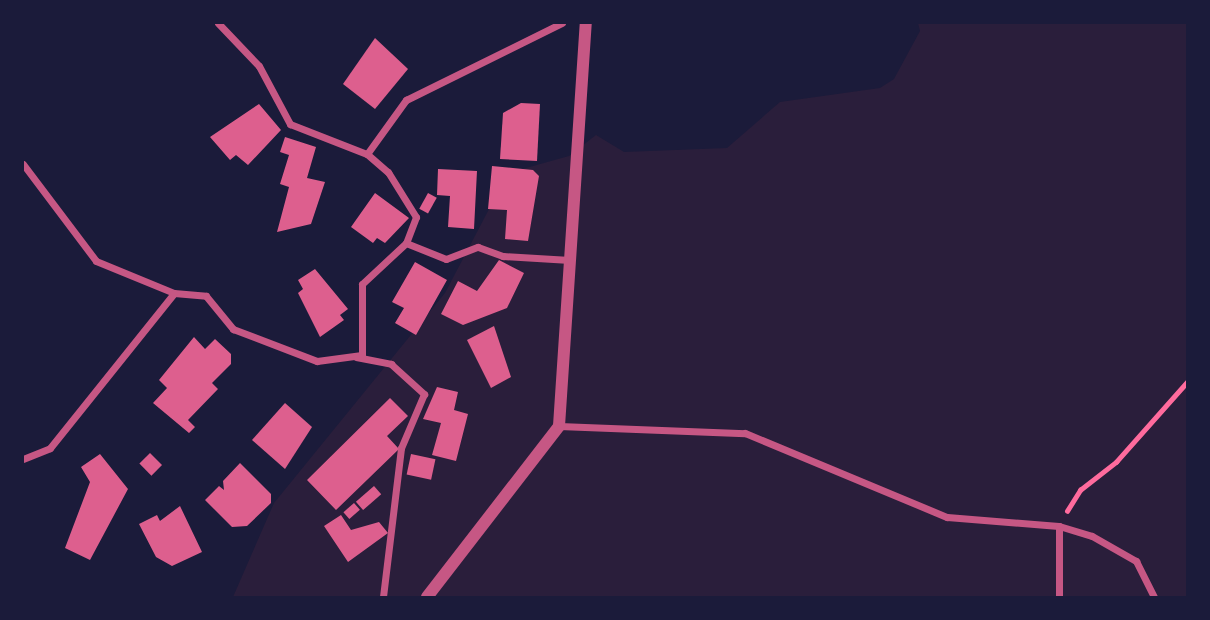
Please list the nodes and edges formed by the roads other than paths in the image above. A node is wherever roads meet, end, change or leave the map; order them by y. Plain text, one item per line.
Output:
1 (218, 23) edge
2 (562, 23) edge
3 (586, 23) edge
4 (367, 154) junction
5 (23, 164) edge
6 (405, 243) junction
7 (570, 260) junction
8 (174, 293) junction
9 (349, 356) junction
10 (559, 426) junction
11 (23, 459) edge
12 (1059, 526) junction
13 (383, 597) edge
14 (427, 597) edge
15 (1059, 597) edge
16 (1154, 597) edge

1 - 4 street
2 - 4 street
3 - 7 street
4 - 6 street
5 - 8 street
6 - 7 street
6 - 9 street
7 - 10 street
8 - 9 street
8 - 11 street
9 - 13 street
10 - 12 street
10 - 14 street
12 - 15 street
12 - 16 street

